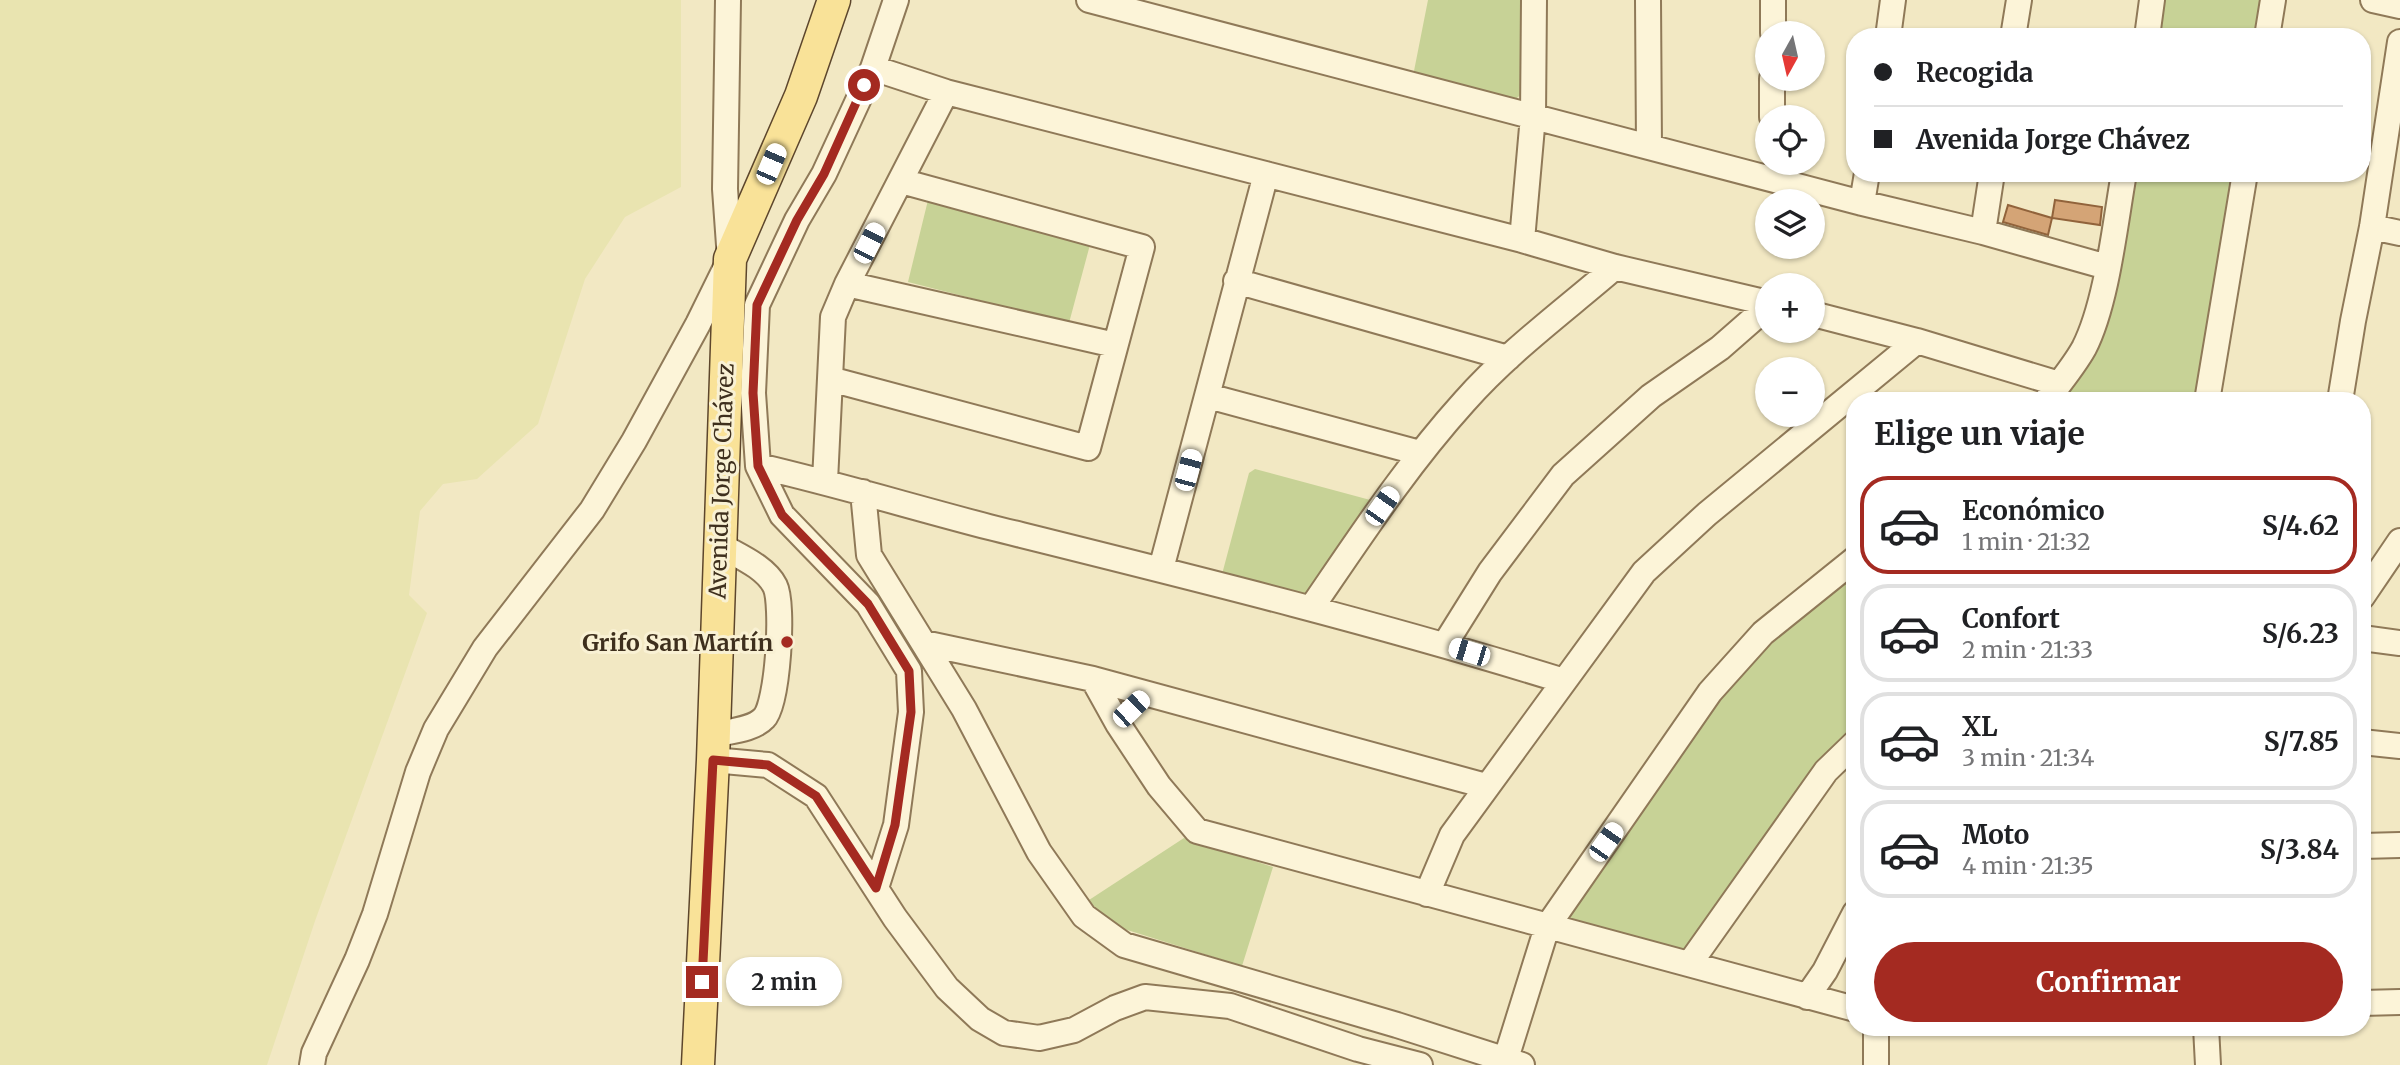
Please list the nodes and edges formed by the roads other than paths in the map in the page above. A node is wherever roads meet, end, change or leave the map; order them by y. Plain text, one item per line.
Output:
1 (729, 0) edge
2 (834, 0) edge
3 (896, 0) edge
4 (1088, 0) edge
5 (1534, 0) edge
6 (1648, 0) edge
7 (1773, 0) edge
8 (1893, 0) edge
9 (2019, 0) edge
10 (2152, 0) edge
11 (2273, 0) edge
12 (2373, 0) edge
13 (2400, 6) edge
14 (1773, 21) edge
15 (1889, 28) edge
16 (2014, 28) edge
17 (2148, 28) edge
18 (2268, 28) edge
19 (2400, 42) edge
20 (873, 68) junction
21 (946, 92) junction
22 (1533, 116) junction
23 (2395, 119) edge
24 (1649, 147) junction
25 (1755, 168) edge
26 (1266, 174) junction
27 (1782, 175) edge
28 (901, 181) junction
29 (1866, 182) edge
30 (1991, 182) edge
31 (2122, 182) edge
32 (2244, 182) edge
33 (1863, 203) junction
34 (2372, 227) junction
35 (1983, 232) junction
36 (2400, 233) edge
37 (1522, 240) junction
38 (730, 259) junction
39 (1615, 267) junction
40 (2107, 267) junction
41 (1236, 281) junction
42 (847, 284) junction
43 (1755, 301) edge
44 (1755, 316) edge
45 (1825, 317) edge
46 (1917, 341) junction
47 (1115, 345) junction
48 (1508, 358) junction
49 (830, 379) junction
50 (1855, 392) edge
51 (2049, 392) edge
52 (2053, 392) edge
53 (2208, 392) edge
54 (2341, 392) edge
55 (1208, 396) junction
56 (1846, 399) edge
57 (1420, 453) junction
58 (758, 466) junction
59 (825, 481) junction
60 (863, 492) junction
61 (2400, 541) edge
62 (718, 544) junction
63 (1846, 566) edge
64 (1161, 569) junction
65 (2371, 584) edge
66 (1312, 607) junction
67 (2371, 639) edge
68 (924, 643) junction
69 (2400, 643) edge
70 (1446, 644) junction
71 (1093, 679) junction
72 (1564, 681) junction
73 (1147, 693) junction
74 (1118, 724) junction
75 (2371, 743) edge
76 (2400, 746) edge
77 (713, 748) junction
78 (1846, 752) edge
79 (1486, 786) junction
80 (2400, 845) edge
81 (2371, 846) edge
82 (876, 888) junction
83 (1427, 894) junction
84 (1546, 927) junction
85 (1846, 930) edge
86 (1690, 963) junction
87 (1807, 997) junction
88 (2400, 1002) edge
89 (2371, 1003) edge
90 (1846, 1007) edge
91 (1876, 1036) edge
92 (2206, 1036) edge
93 (1510, 1064) edge
94 (312, 1065) edge
95 (698, 1065) edge
96 (1420, 1065) edge
97 (1471, 1065) edge
98 (1876, 1065) edge
99 (2208, 1065) edge

1 - 38 street
2 - 38 main road, Avenida Jorge Chávez
3 - 20 street
4 - 22 street
5 - 22 street
6 - 24 street
7 - 14 street
8 - 15 street
9 - 16 street
10 - 17 street
11 - 18 street
12 - 13 street
19 - 23 street
20 - 21 street
20 - 58 street
21 - 26 street
21 - 28 street
22 - 24 street
22 - 37 street
23 - 34 street
24 - 25 street
26 - 37 street
26 - 41 street
27 - 33 street
28 - 42 street
28 - 47 street
29 - 33 street
30 - 35 street
31 - 40 street
32 - 53 street
33 - 35 street
34 - 36 street
34 - 54 street
35 - 40 street
37 - 39 street
38 - 62 main road, Avenida Jorge Chávez
38 - 94 street
39 - 43 street
39 - 48 street
40 - 52 street
41 - 48 street
41 - 55 street
42 - 47 street
42 - 49 street
44 - 70 street
45 - 46 street
46 - 50 street
46 - 51 street
47 - 49 street
48 - 57 street
49 - 59 street
55 - 57 street
55 - 64 street
56 - 72 street
57 - 66 street
58 - 59 street
58 - 82 street
59 - 60 street
60 - 64 street
60 - 68 street
61 - 65 street
62 - 77 main road, Avenida Jorge Chávez
62 - 77 street
63 - 84 street
64 - 66 street
66 - 70 street
67 - 69 street
68 - 71 street
68 - 93 street
70 - 72 street
71 - 73 street
71 - 74 street
72 - 79 street
73 - 74 street
73 - 79 street
74 - 83 street
75 - 76 street
77 - 82 street
77 - 95 main road, Avenida Jorge Chávez
78 - 86 street
79 - 83 street
80 - 81 street
82 - 96 street
83 - 84 street
84 - 86 street
84 - 93 street
85 - 87 street
86 - 87 street
87 - 90 street
88 - 89 street
91 - 98 street
92 - 99 street
93 - 97 street

